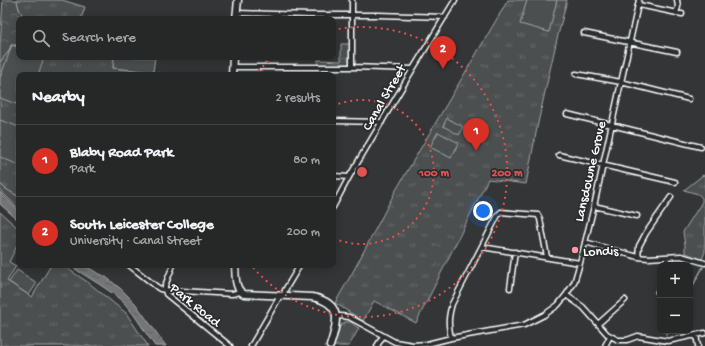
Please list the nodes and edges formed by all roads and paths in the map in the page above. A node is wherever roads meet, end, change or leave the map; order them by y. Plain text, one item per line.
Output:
1 (238, 0) edge
2 (352, 0) edge
3 (455, 0) edge
4 (677, 0) edge
5 (639, 2) edge
6 (676, 13) junction
7 (682, 14) dead end
8 (237, 16) edge
9 (352, 16) junction
10 (445, 17) junction
11 (584, 33) dead end
12 (630, 42) junction
13 (677, 52) dead end
14 (233, 60) edge
15 (232, 67) junction
16 (352, 67) junction
17 (413, 69) junction
18 (232, 72) edge
19 (576, 74) dead end
20 (621, 82) junction
21 (689, 99) dead end
22 (567, 114) dead end
23 (336, 121) edge
24 (382, 122) junction
25 (612, 125) junction
26 (702, 147) dead end
27 (559, 155) dead end
28 (602, 166) junction
29 (336, 176) edge
30 (349, 177) junction
31 (675, 182) dead end
32 (671, 197) dead end
33 (336, 201) edge
34 (594, 206) junction
35 (637, 216) dead end
36 (585, 242) junction
37 (482, 247) junction
38 (515, 252) junction
39 (547, 257) junction
40 (638, 257) junction
41 (667, 257) junction
42 (668, 262) edge
43 (580, 263) junction
44 (705, 263) edge
45 (133, 268) edge
46 (172, 268) edge
47 (235, 268) edge
48 (298, 268) edge
49 (510, 288) dead end
50 (165, 290) junction
51 (240, 292) junction
52 (282, 295) junction
53 (566, 295) junction
54 (625, 300) dead end
55 (336, 317) junction
56 (598, 324) junction
57 (705, 333) edge
58 (696, 335) junction
59 (383, 336) junction
60 (610, 336) junction
61 (451, 338) junction
62 (230, 346) edge
63 (251, 346) edge
64 (330, 346) edge
65 (378, 346) edge
66 (605, 346) edge
67 (698, 346) edge

1 - 8 street
2 - 9 street
3 - 10 street, Canal Street
4 - 6 street
5 - 6 street
5 - 12 street, Lansdowne Grove
6 - 7 street
8 - 9 street
9 - 10 street
9 - 16 street
10 - 17 street, Canal Street
11 - 12 street
12 - 13 street
12 - 20 street, Lansdowne Grove
14 - 15 street
15 - 16 street
15 - 18 street
16 - 17 street
17 - 24 street, Canal Street
19 - 20 street
20 - 21 street
20 - 25 street, Lansdowne Grove
22 - 25 street
23 - 24 street
24 - 30 street, Canal Street
25 - 26 street
25 - 28 street, Lansdowne Grove
27 - 28 street
28 - 31 street
28 - 34 street, Lansdowne Grove
29 - 30 street
30 - 33 street, Canal Street
32 - 40 street
34 - 35 street
34 - 36 street, Lansdowne Grove
36 - 40 street
36 - 43 street, Lansdowne Grove
37 - 38 street
37 - 39 street
37 - 61 street
38 - 39 street
38 - 49 street
39 - 43 street
40 - 41 street
41 - 42 street
41 - 44 street
43 - 53 street, Lansdowne Grove
45 - 50 street, Park Road
46 - 50 street
47 - 51 street
48 - 52 street
50 - 51 street
50 - 62 street, Park Road
51 - 52 street
52 - 55 street
52 - 63 street
53 - 56 street
53 - 61 street, Lansdowne Grove
54 - 56 street
55 - 59 street, Lansdowne Grove
55 - 64 street
56 - 60 street
57 - 58 street
58 - 60 street
58 - 67 street
59 - 61 street, Lansdowne Grove
59 - 65 street
60 - 66 street

